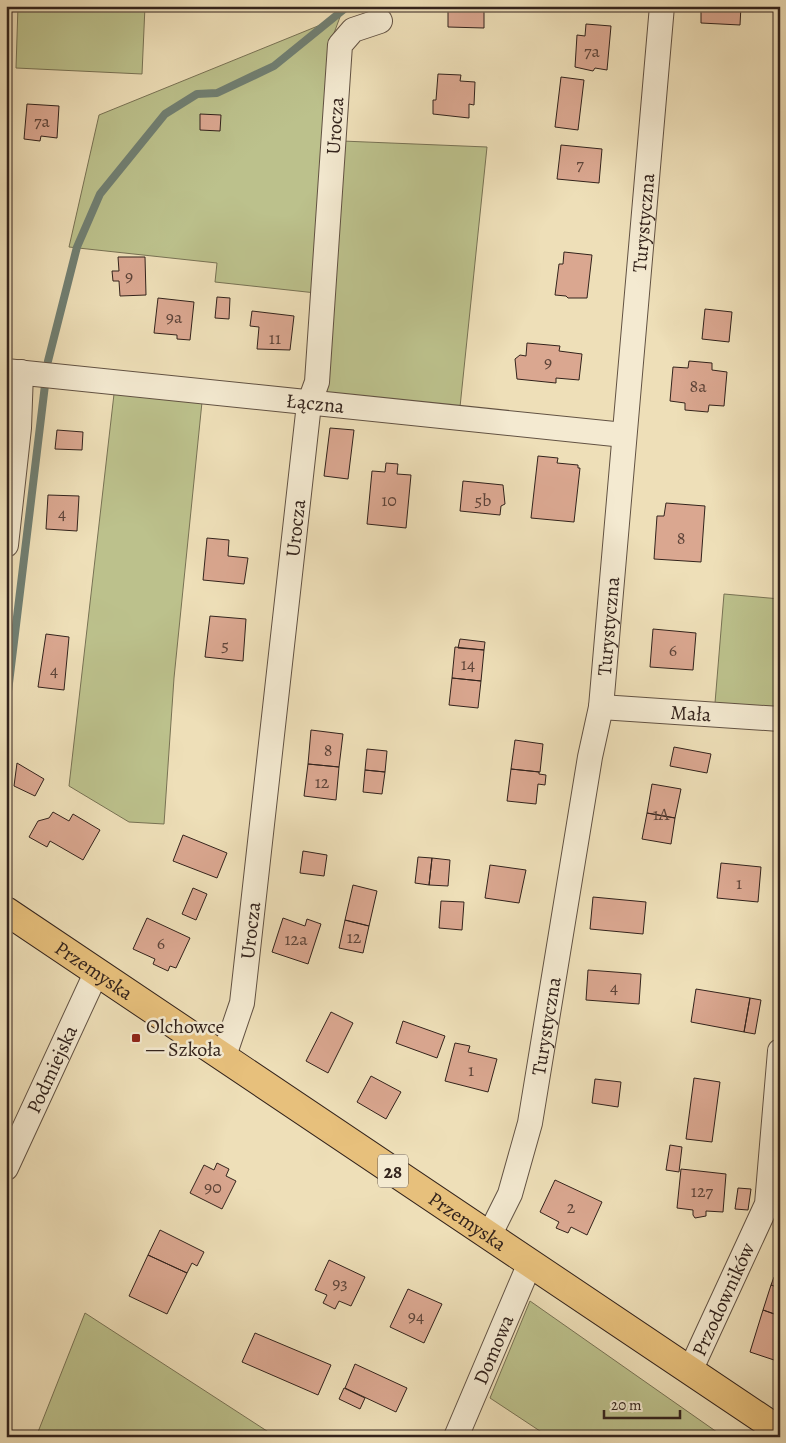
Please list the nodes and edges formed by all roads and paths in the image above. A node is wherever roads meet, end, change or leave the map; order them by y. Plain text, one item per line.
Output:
1 (662, 6) edge
2 (380, 21) dead end
3 (14, 372) edge
4 (309, 404) junction
5 (624, 435) junction
6 (6, 545) edge
7 (601, 707) junction
8 (780, 719) edge
9 (6, 911) edge
10 (97, 971) junction
11 (780, 1051) edge
12 (224, 1056) junction
13 (6, 1168) edge
14 (489, 1236) junction
15 (530, 1263) junction
16 (690, 1371) junction
17 (780, 1432) edge
18 (456, 1437) edge

1 - 5 street, Turystyczna
2 - 4 street, Urocza
3 - 4 street, Łączna
3 - 6 street
4 - 5 street, Łączna
4 - 12 street, Urocza
5 - 7 street, Turystyczna
7 - 8 street, Mała
7 - 14 street, Turystyczna
9 - 10 main road, Przemyska / 28
10 - 12 main road, Przemyska / 28
10 - 13 street, Podmiejska
11 - 16 street, Przodowników
12 - 14 main road, Przemyska / 28
14 - 15 main road, Przemyska / 28
15 - 16 main road, Przemyska / 28
15 - 18 street, Domowa
16 - 17 main road, Przemyska / 28

